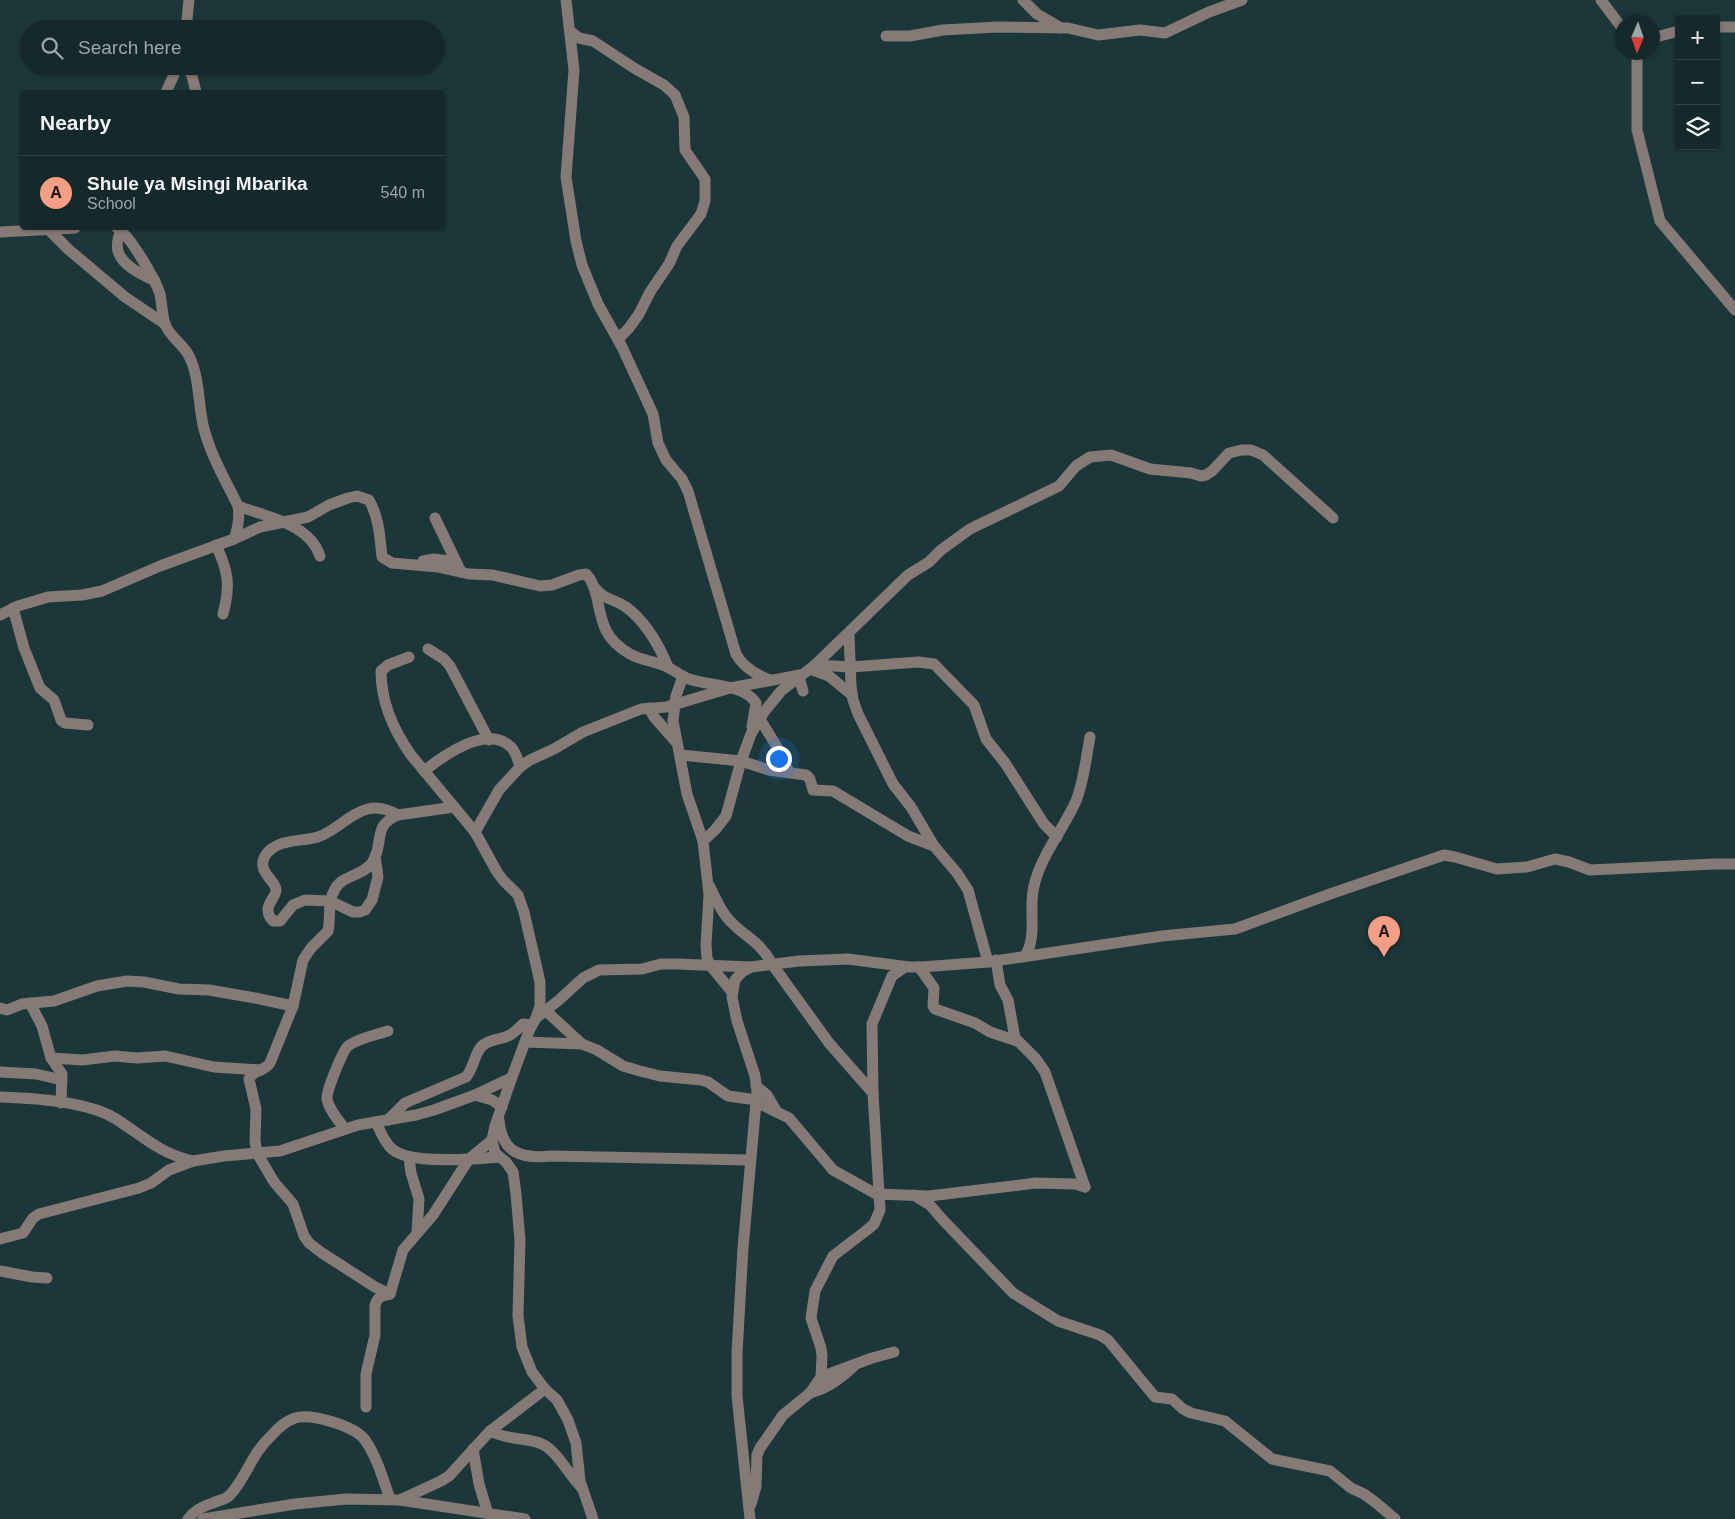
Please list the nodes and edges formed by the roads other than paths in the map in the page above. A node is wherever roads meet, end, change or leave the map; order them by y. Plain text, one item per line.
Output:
1 (189, 0) edge
2 (566, 0) edge
3 (1023, 0) edge
4 (1242, 0) edge
5 (1600, 0) edge
6 (1615, 19) edge
7 (187, 20) edge
8 (1720, 27) edge
9 (1735, 27) edge
10 (1061, 28) junction
11 (571, 32) junction
12 (1675, 32) edge
13 (886, 36) dead end
14 (1660, 36) edge
15 (1638, 60) edge
16 (174, 75) edge
17 (192, 75) edge
18 (167, 90) edge
19 (196, 90) edge
20 (49, 230) joint
21 (121, 230) edge
22 (0, 232) edge
23 (1735, 310) edge
24 (165, 324) junction
25 (618, 339) junction
26 (238, 506) junction
27 (435, 518) dead end
28 (1333, 518) dead end
29 (284, 522) junction
30 (234, 539) junction
31 (216, 545) junction
32 (320, 556) dead end
33 (458, 567) junction
34 (594, 586) junction
35 (4, 612) edge
36 (223, 614) dead end
37 (849, 634) junction
38 (428, 649) dead end
39 (409, 657) dead end
40 (668, 667) junction
41 (850, 667) junction
42 (806, 671) junction
43 (683, 676) junction
44 (756, 678) junction
45 (730, 688) junction
46 (803, 691) dead end
47 (852, 695) junction
48 (756, 703) junction
49 (674, 704) junction
50 (648, 708) junction
51 (760, 718) junction
52 (88, 725) dead end
53 (751, 734) junction
54 (1090, 737) dead end
55 (489, 740) junction
56 (682, 752) junction
57 (741, 761) junction
58 (520, 767) junction
59 (424, 771) junction
60 (789, 772) junction
61 (454, 808) junction
62 (398, 815) junction
63 (475, 832) junction
64 (1057, 837) junction
65 (704, 841) junction
66 (934, 846) junction
67 (375, 856) junction
68 (1735, 864) edge
69 (707, 881) junction
70 (330, 901) junction
71 (1024, 956) junction
72 (992, 961) junction
73 (772, 964) junction
74 (710, 965) junction
75 (751, 967) junction
76 (905, 967) junction
77 (919, 967) junction
78 (732, 992) junction
79 (30, 1004) junction
80 (293, 1006) junction
81 (0, 1008) edge
82 (538, 1018) junction
83 (388, 1031) dead end
84 (1017, 1041) junction
85 (525, 1042) junction
86 (582, 1044) junction
87 (51, 1058) junction
88 (237, 1069) junction
89 (263, 1070) junction
90 (0, 1072) edge
91 (511, 1078) junction
92 (62, 1080) junction
93 (249, 1081) junction
94 (756, 1086) junction
95 (873, 1093) junction
96 (475, 1095) junction
97 (0, 1097) edge
98 (756, 1101) junction
99 (61, 1103) junction
100 (500, 1111) junction
101 (777, 1112) junction
102 (388, 1120) junction
103 (376, 1122) junction
104 (345, 1129) junction
105 (492, 1140) junction
106 (257, 1153) junction
107 (409, 1157) junction
108 (499, 1157) junction
109 (468, 1158) junction
110 (750, 1160) junction
111 (193, 1161) junction
112 (879, 1194) junction
113 (914, 1196) junction
114 (417, 1232) junction
115 (0, 1239) edge
116 (0, 1271) edge
117 (47, 1278) dead end
118 (390, 1294) junction
119 (894, 1352) dead end
120 (856, 1364) junction
121 (821, 1377) junction
122 (545, 1389) junction
123 (810, 1393) junction
124 (366, 1407) dead end
125 (490, 1431) junction
126 (473, 1449) junction
127 (582, 1489) junction
128 (395, 1500) junction
129 (488, 1514) junction
130 (750, 1514) edge
131 (188, 1519) edge
132 (203, 1519) edge
133 (525, 1519) edge
134 (593, 1519) edge
135 (1395, 1519) edge

1 - 7 street
2 - 11 street
3 - 10 street
4 - 10 street
5 - 6 street
8 - 9 street
10 - 13 street
11 - 25 street
11 - 25 street
12 - 14 street
15 - 23 street
16 - 18 street
17 - 19 street
20 - 22 street
20 - 24 street
21 - 24 street
24 - 26 street
25 - 44 street
26 - 29 street
26 - 30 street
27 - 33 street
28 - 37 street
29 - 30 street
29 - 32 street
29 - 33 street
30 - 31 street
31 - 35 street
31 - 36 street
33 - 34 street
34 - 40 street
34 - 40 street
35 - 52 street
37 - 41 street
37 - 42 street
38 - 55 street
39 - 59 street
40 - 43 street
41 - 42 street
41 - 47 street
41 - 64 street
42 - 44 street
42 - 46 street
42 - 47 street
42 - 51 street
43 - 45 street
43 - 49 street
44 - 45 street
44 - 48 street
45 - 48 street
45 - 49 street
47 - 66 street
48 - 51 street
48 - 53 street
49 - 50 street
49 - 56 street
50 - 56 street
50 - 58 street
51 - 53 street
51 - 60 street
53 - 57 street
54 - 64 street
55 - 58 street
55 - 59 street
56 - 57 street
56 - 65 street
57 - 60 street
57 - 65 street
58 - 63 street
59 - 61 street
60 - 66 street
61 - 62 street
61 - 63 street
62 - 67 street
62 - 70 street
63 - 82 street
64 - 71 street
65 - 69 street
66 - 72 street
67 - 70 street
67 - 70 street
68 - 71 street
69 - 73 street
69 - 74 street
70 - 80 street
71 - 72 street
72 - 77 street
72 - 84 street
73 - 75 street
73 - 76 street
73 - 95 street
74 - 75 street
74 - 78 street
74 - 82 street
75 - 78 street
76 - 77 street
76 - 95 street
77 - 84 street
78 - 94 street
79 - 80 street
79 - 81 street
79 - 87 street
80 - 89 street
82 - 85 street
82 - 86 street
82 - 102 street
83 - 104 street
84 - 113 street
85 - 86 street
85 - 91 street
86 - 98 street
87 - 88 street
87 - 92 street
88 - 89 street
88 - 93 street
89 - 93 street
90 - 92 street
91 - 96 street
91 - 100 street
92 - 99 street
93 - 106 street
94 - 98 street
94 - 101 street
95 - 112 street
96 - 100 street
96 - 102 street
97 - 99 street
98 - 101 street
98 - 110 street
99 - 111 street
100 - 105 street
100 - 110 street
101 - 112 street
102 - 103 street
103 - 104 street
103 - 107 street
104 - 106 street
105 - 108 street
105 - 109 street
106 - 111 street
106 - 118 street
107 - 109 street
107 - 114 street
108 - 109 street
108 - 122 street
109 - 114 street
110 - 130 street
111 - 115 street
112 - 113 street
112 - 121 street
113 - 135 street
114 - 118 street
116 - 117 street
118 - 124 street
119 - 120 street
120 - 121 street
120 - 123 street
121 - 123 street
122 - 125 street
122 - 127 street
123 - 130 street
125 - 126 street
125 - 127 street
126 - 128 street
126 - 129 street
127 - 134 street
128 - 129 street
128 - 131 street
128 - 132 street
129 - 133 street

